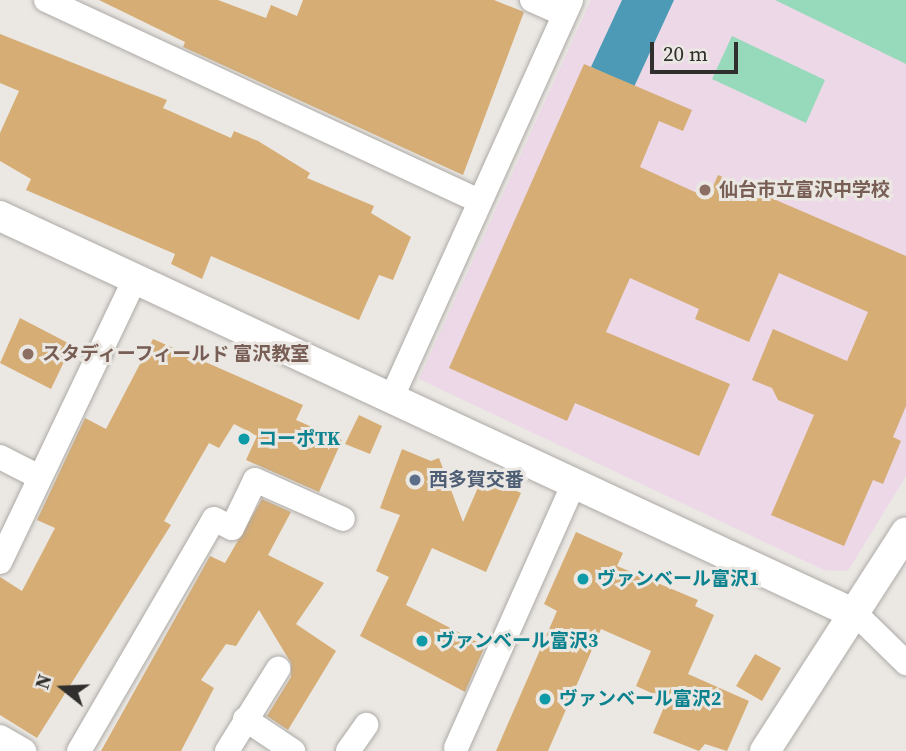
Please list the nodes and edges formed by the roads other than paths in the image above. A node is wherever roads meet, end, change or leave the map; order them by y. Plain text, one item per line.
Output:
1 (46, 0) edge
2 (532, 0) edge
3 (567, 7) edge
4 (479, 201) junction
5 (0, 216) edge
6 (136, 278) junction
7 (392, 397) junction
8 (0, 457) edge
9 (39, 477) junction
10 (574, 483) junction
11 (343, 519) dead end
12 (906, 532) edge
13 (0, 562) edge
14 (857, 615) junction
15 (906, 663) edge
16 (278, 668) dead end
17 (245, 719) junction
18 (366, 724) dead end
19 (0, 737) edge
20 (456, 748) dead end
21 (770, 749) edge
22 (24, 751) edge
23 (79, 751) edge
24 (227, 751) edge
25 (293, 751) edge
26 (348, 751) edge

1 - 4 street
2 - 3 street
3 - 4 street
4 - 7 street
5 - 6 street
6 - 7 street
6 - 9 street
7 - 10 street
8 - 9 street
9 - 13 street
10 - 14 street
10 - 20 street
11 - 23 street
12 - 14 street
14 - 15 street
14 - 21 street
16 - 17 street
17 - 24 street
17 - 25 street
18 - 26 street
19 - 22 street

